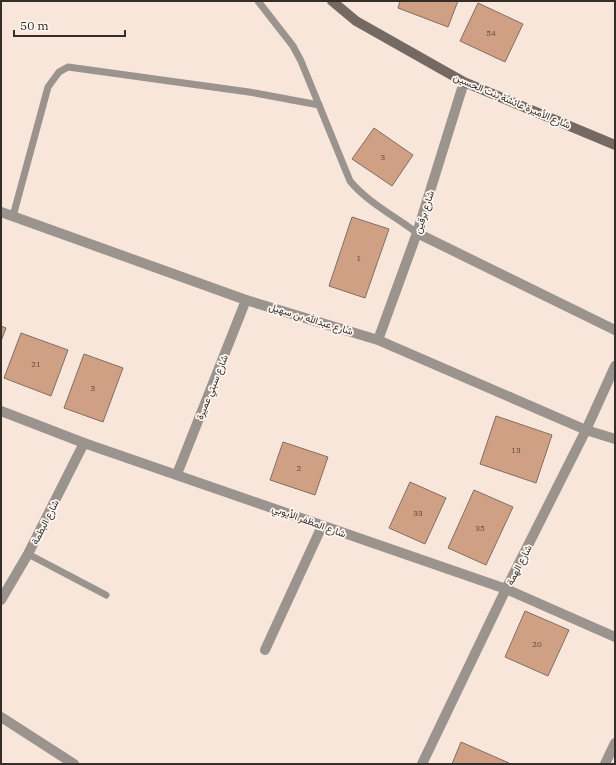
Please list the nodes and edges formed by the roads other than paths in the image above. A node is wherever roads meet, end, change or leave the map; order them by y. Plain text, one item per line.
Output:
1 (258, 1) edge
2 (332, 1) edge
3 (464, 82) junction
4 (319, 105) junction
5 (615, 145) edge
6 (1, 212) edge
7 (13, 216) junction
8 (417, 233) junction
9 (246, 300) junction
10 (615, 330) edge
11 (378, 340) junction
12 (615, 366) edge
13 (1, 411) edge
14 (586, 430) junction
15 (615, 439) edge
16 (84, 442) junction
17 (177, 474) junction
18 (322, 526) junction
19 (28, 554) junction
20 (506, 589) junction
21 (106, 595) dead end
22 (1, 600) edge
23 (615, 637) edge
24 (265, 650) dead end
25 (1, 717) edge
26 (615, 743) edge
27 (74, 764) edge
28 (422, 764) edge
29 (605, 764) edge

1 - 4 lane
2 - 3 street, شارع الأميرة عائشة بنت الحسين
3 - 5 street, شارع الأميرة عائشة بنت الحسين
3 - 8 street, شارع برقين
4 - 7 lane
4 - 8 lane
6 - 7 street, شارع عبدالله بن سهيل
7 - 9 street, شارع عبدالله بن سهيل
8 - 10 street
8 - 11 street, شارع برقين
9 - 11 street, شارع عبدالله بن سهيل
9 - 17 street, شارع سبتي عميرة
11 - 14 street, شارع عبدالله بن سهيل
12 - 14 street, شارع الهمة
13 - 16 street, شارع المظفر الأيوبي
14 - 15 street, شارع عبدالله بن سهيل
14 - 20 street, شارع الهمة
16 - 17 street, شارع المظفر الأيوبي
16 - 19 street, شارع البطمة
17 - 18 street, شارع المظفر الأيوبي
18 - 20 street, شارع المظفر الأيوبي
18 - 24 street
19 - 21 lane
19 - 22 street, شارع البطمة
20 - 23 street, شارع المظفر الأيوبي
20 - 28 street, شارع الهمة
25 - 27 street
26 - 29 street

